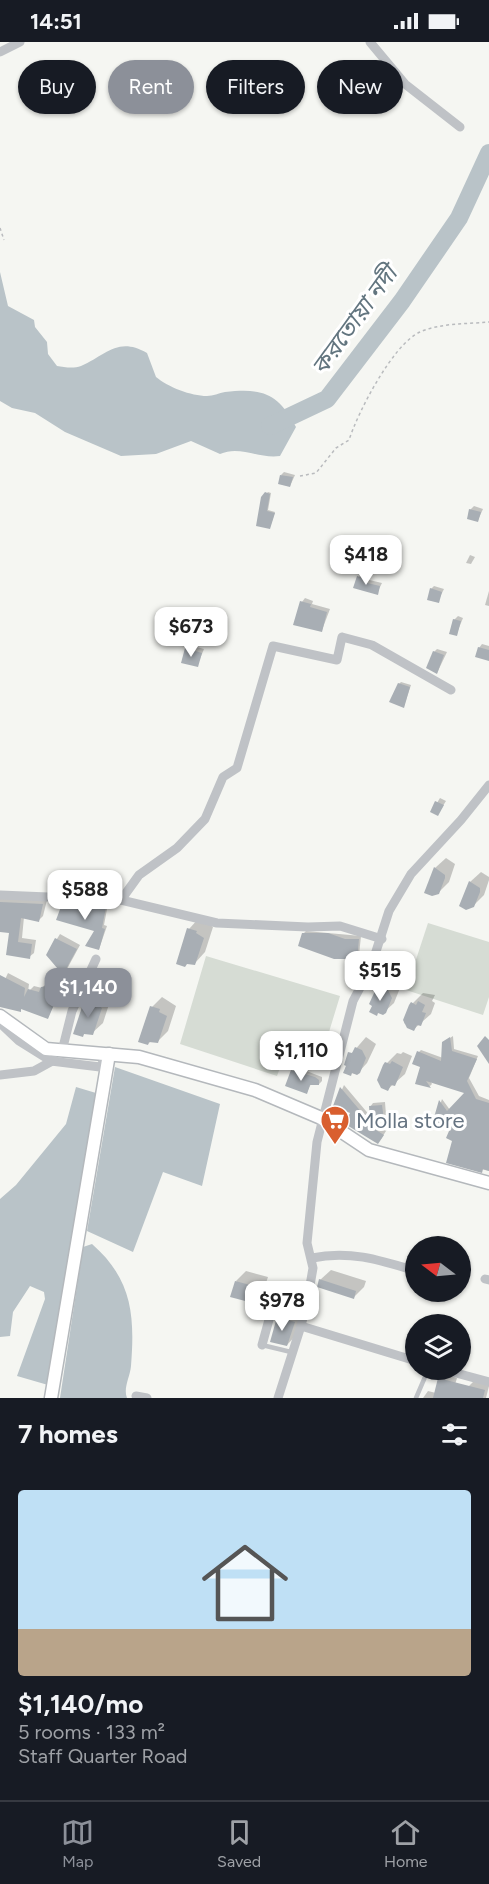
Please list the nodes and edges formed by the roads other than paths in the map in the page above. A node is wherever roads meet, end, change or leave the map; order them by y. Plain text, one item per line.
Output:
1 (20, 42) edge
2 (370, 42) edge
3 (0, 52) edge
4 (460, 127) dead end
5 (451, 690) dead end
6 (489, 785) edge
7 (0, 896) edge
8 (121, 900) junction
9 (382, 939) junction
10 (96, 959) dead end
11 (0, 1016) edge
12 (0, 1023) edge
13 (109, 1054) junction
14 (56, 1057) junction
15 (0, 1076) edge
16 (321, 1118) junction
17 (489, 1183) edge
18 (312, 1258) junction
19 (405, 1268) edge
20 (256, 1302) dead end
21 (301, 1326) junction
22 (262, 1345) joint
23 (291, 1352) junction
24 (405, 1358) edge
25 (471, 1377) edge
26 (424, 1380) edge
27 (489, 1382) edge
28 (135, 1396) dead end
29 (51, 1398) edge
30 (147, 1398) edge
31 (278, 1398) edge
32 (416, 1398) edge

1 - 3 street
2 - 4 street
5 - 8 street
6 - 9 street
7 - 8 street
8 - 9 street
9 - 16 street
10 - 14 street
11 - 14 street
12 - 14 street
13 - 14 street
13 - 16 street
13 - 29 street
14 - 15 street
16 - 17 street
16 - 18 street
18 - 19 street
18 - 21 street
20 - 22 street
21 - 23 street
21 - 24 street
22 - 23 lane
23 - 31 street
25 - 27 street
26 - 32 lane
28 - 30 street

